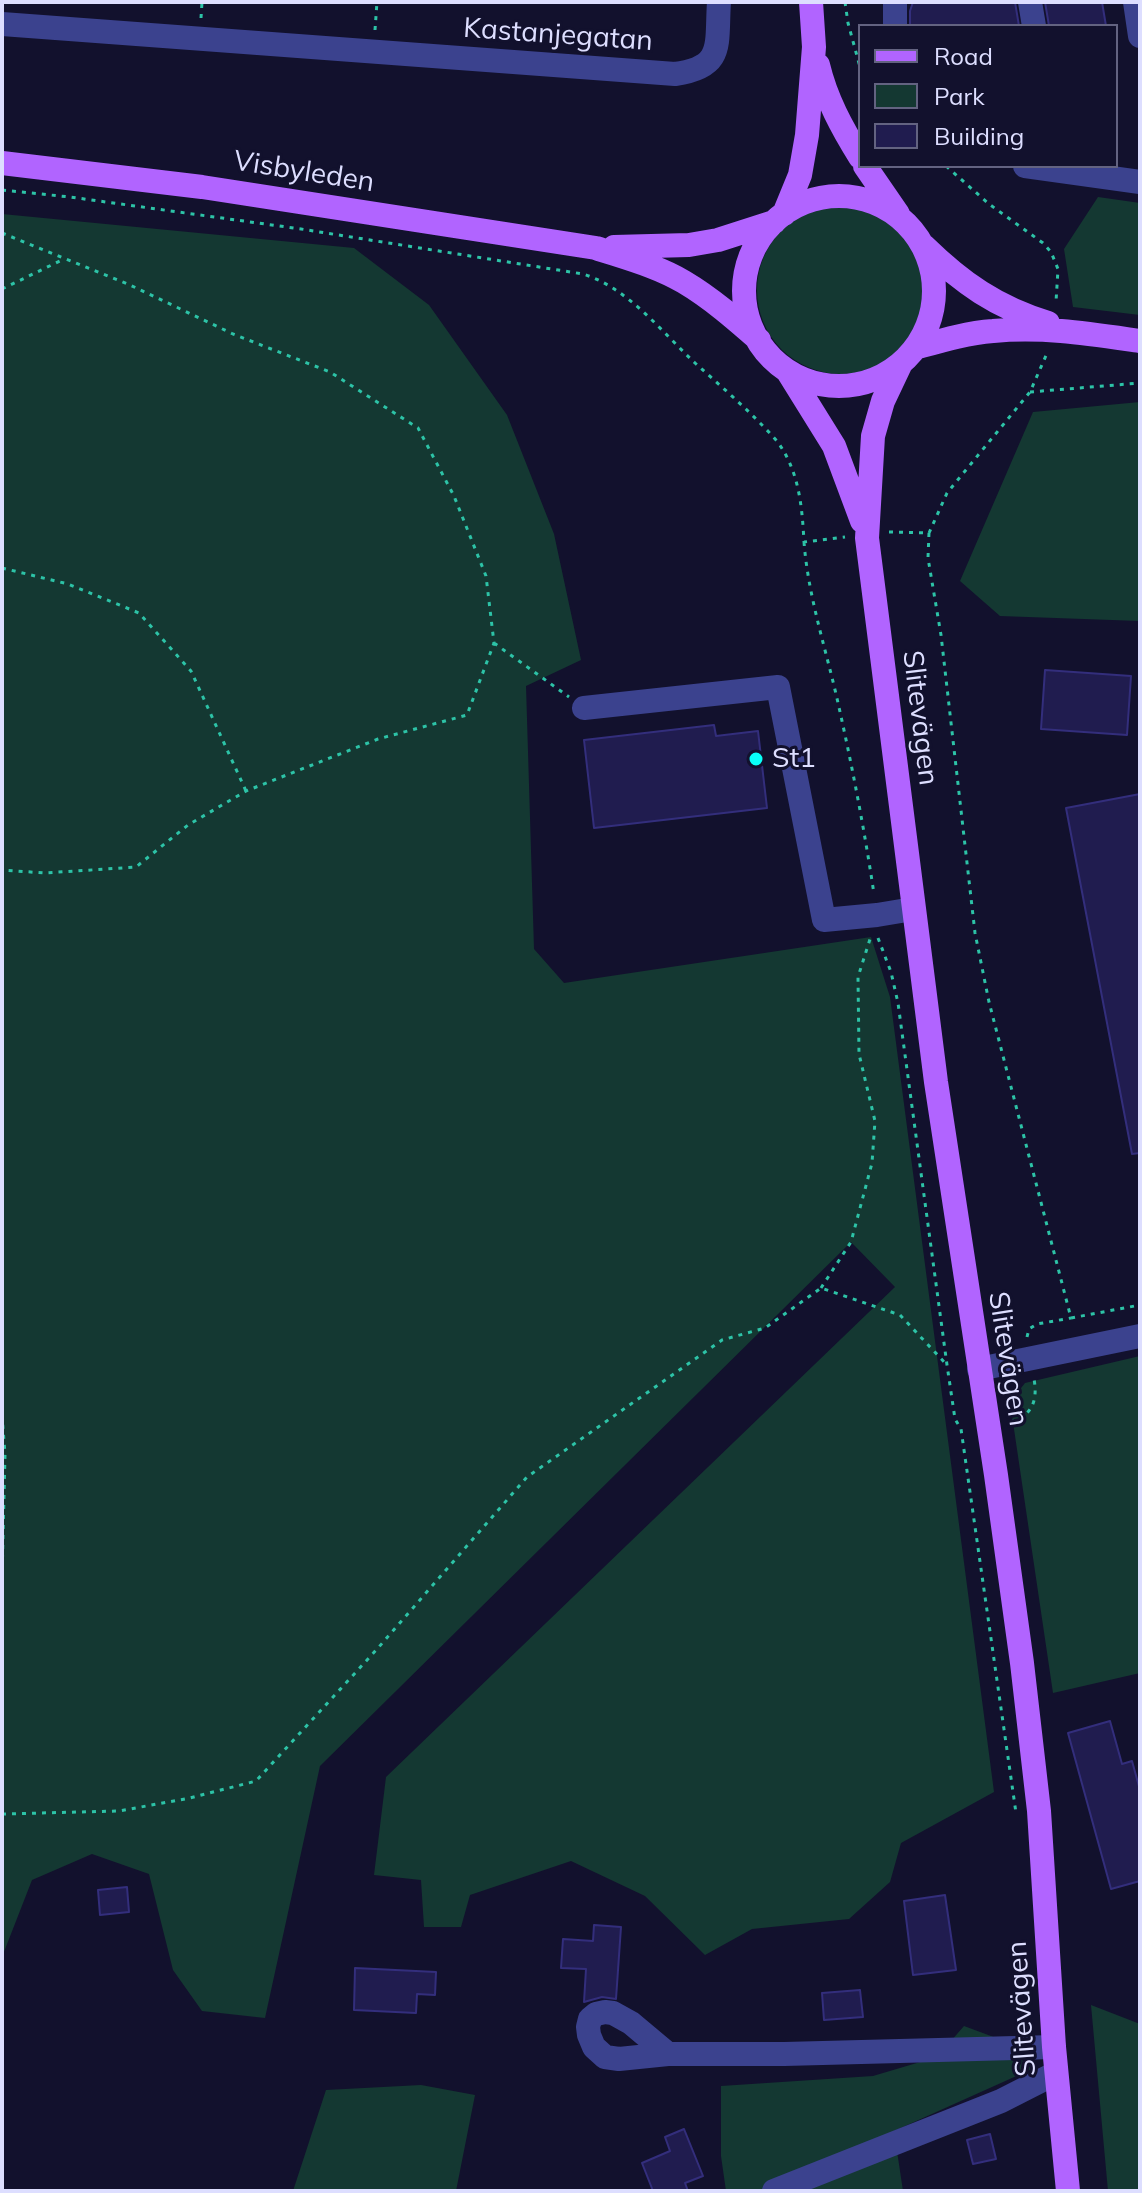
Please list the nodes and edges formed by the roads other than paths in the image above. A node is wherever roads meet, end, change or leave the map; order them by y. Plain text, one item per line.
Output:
1 (719, 2) edge
2 (811, 2) edge
3 (895, 2) edge
4 (1030, 2) edge
5 (1135, 2) edge
6 (2, 24) edge
7 (895, 24) edge
8 (1034, 24) edge
9 (1140, 36) edge
10 (814, 47) junction
11 (858, 154) edge
12 (2, 163) edge
13 (866, 168) edge
14 (1056, 168) edge
15 (1140, 182) edge
16 (779, 218) junction
17 (902, 220) junction
18 (921, 243) junction
19 (596, 248) junction
20 (1077, 331) junction
21 (759, 340) junction
22 (1140, 341) edge
23 (908, 355) junction
24 (787, 370) junction
25 (867, 536) junction
26 (584, 708) road end
27 (913, 909) junction
28 (1140, 1336) edge
29 (979, 1369) junction
30 (1054, 2047) junction
31 (668, 2054) dead end
32 (1056, 2073) junction
33 (774, 2191) edge
34 (1068, 2191) edge

1 - 6 street, Kastanjegatan
2 - 10 main road
3 - 7 street
4 - 8 street
5 - 9 street
10 - 11 main road
10 - 16 main road
12 - 19 main road, Visbyleden
13 - 17 main road
14 - 15 street
16 - 17 main road
16 - 19 main road, Visbyleden
16 - 21 main road
17 - 18 main road
18 - 20 main road
18 - 23 main road
19 - 21 main road, Visbyleden
20 - 22 main road
20 - 23 main road
21 - 24 main road
23 - 24 main road
23 - 25 main road, Slitevägen
24 - 25 main road, Slitevägen
25 - 27 main road, Slitevägen
26 - 27 street
27 - 29 main road, Slitevägen
28 - 29 street
29 - 30 main road, Slitevägen
30 - 31 street
30 - 32 main road, Slitevägen
32 - 33 street
32 - 34 main road, Slitevägen

